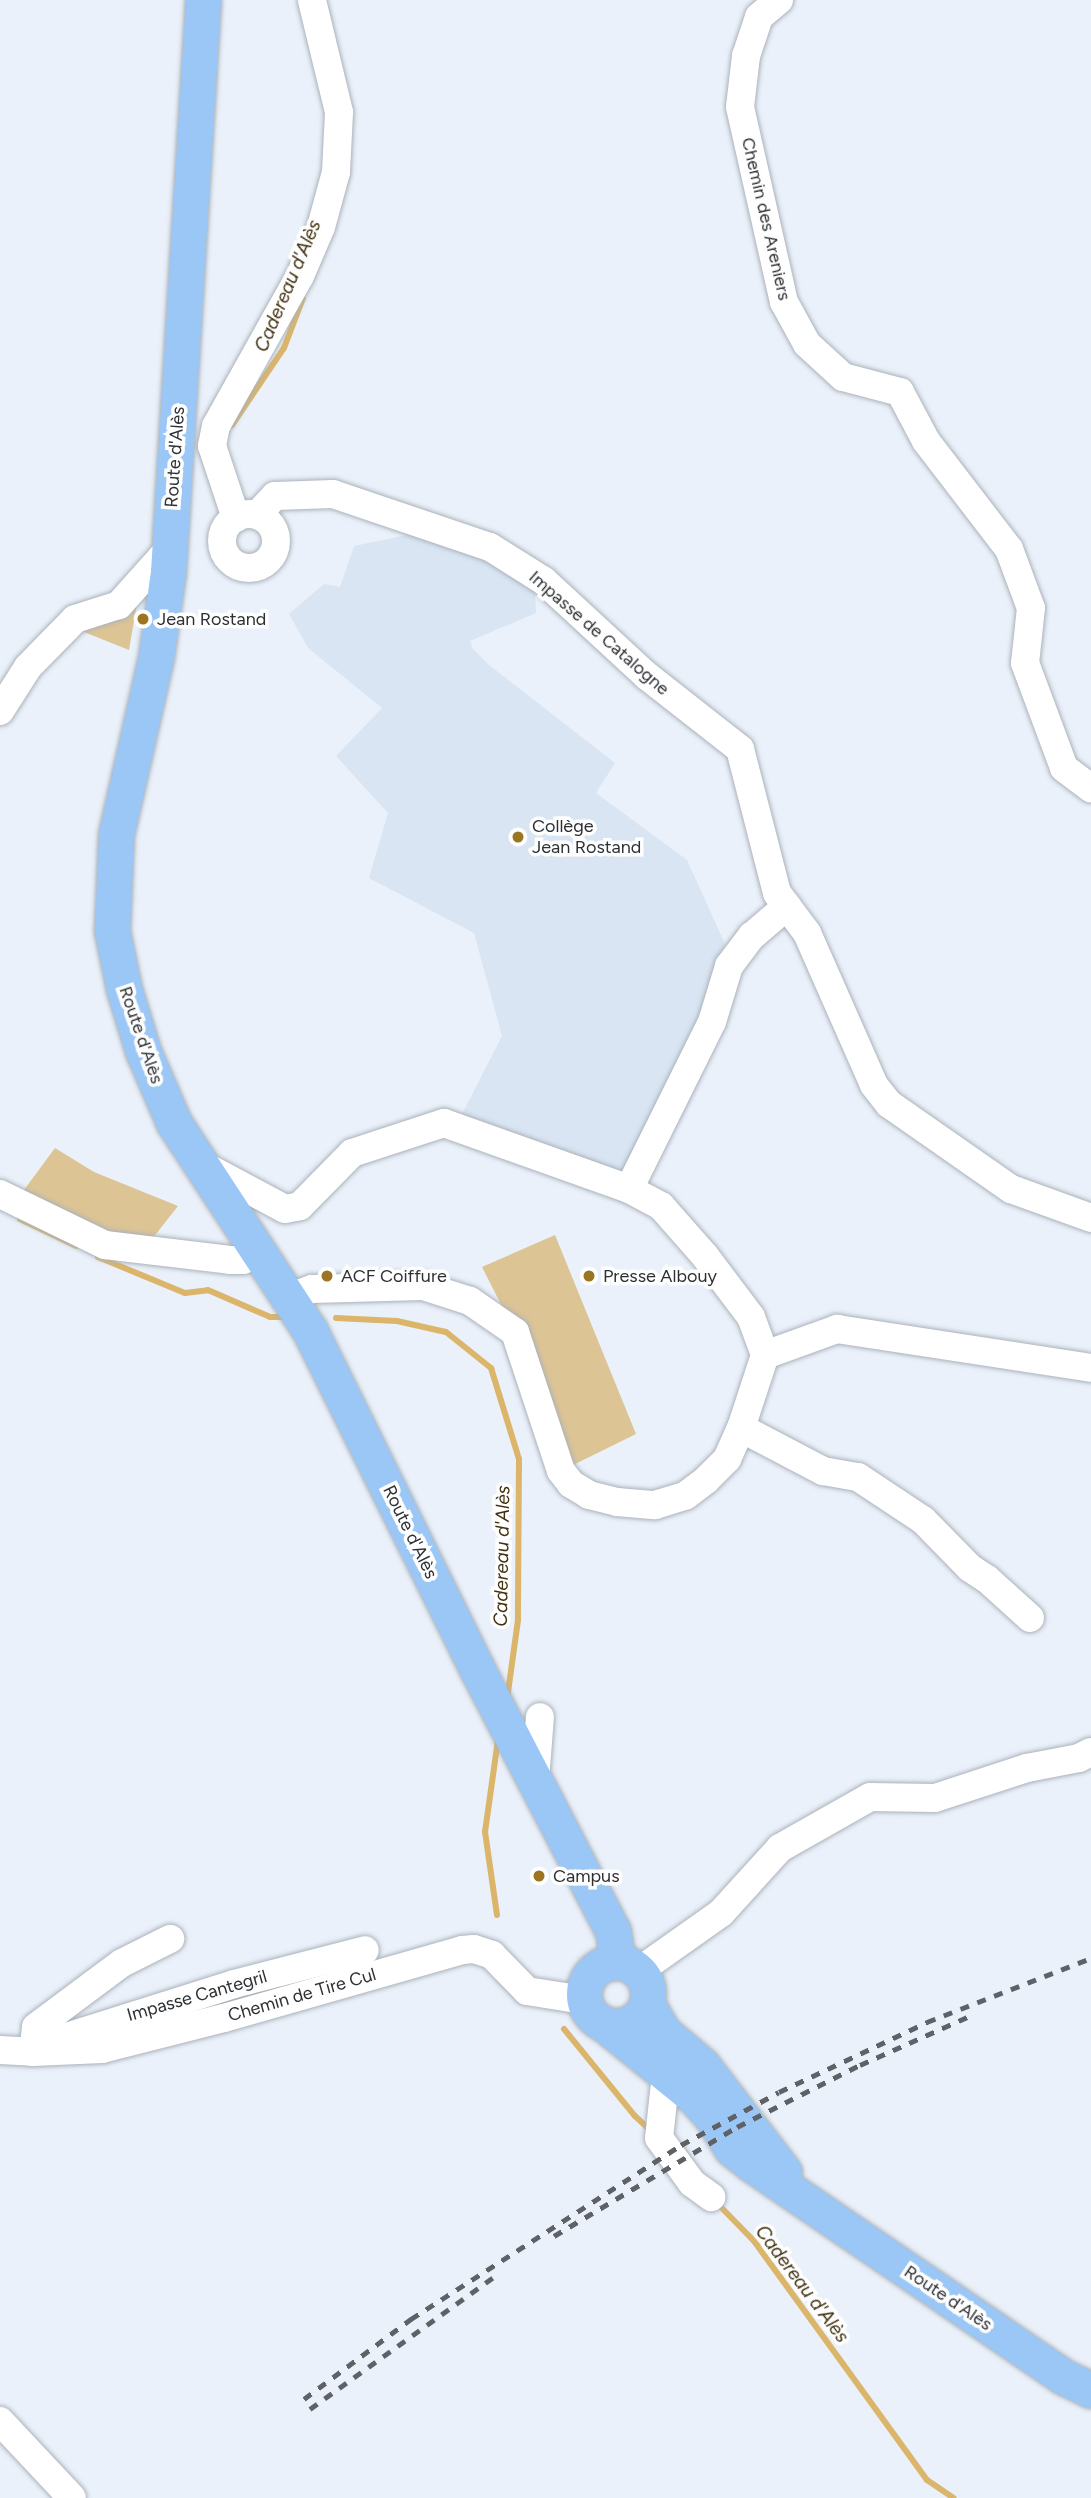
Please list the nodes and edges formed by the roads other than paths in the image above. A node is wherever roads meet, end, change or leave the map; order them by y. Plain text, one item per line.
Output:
1 (203, 0) edge
2 (312, 0) edge
3 (779, 0) edge
4 (169, 549) junction
5 (0, 711) edge
6 (1091, 788) edge
7 (787, 906) junction
8 (201, 1164) junction
9 (629, 1189) junction
10 (0, 1194) edge
11 (1091, 1218) edge
12 (259, 1253) junction
13 (290, 1297) junction
14 (765, 1355) junction
15 (1091, 1368) edge
16 (741, 1428) junction
17 (1030, 1618) dead end
18 (540, 1717) dead end
19 (1091, 1752) edge
20 (530, 1771) junction
21 (170, 1940) dead end
22 (365, 1950) dead end
23 (635, 1979) junction
24 (594, 2012) junction
25 (2, 2050) edge
26 (33, 2052) junction
27 (666, 2074) junction
28 (711, 2197) dead end
29 (808, 2202) junction
30 (1091, 2390) edge
31 (0, 2421) edge
32 (72, 2498) edge

1 - 4 main road, Route d'Alès
2 - 7 street, Impasse de Catalogne
3 - 6 street, Chemin des Areniers
4 - 5 street
4 - 8 main road, Route d'Alès
7 - 9 street
7 - 11 street, Impasse de Catalogne
8 - 9 street
8 - 12 main road, Route d'Alès
9 - 14 street
10 - 12 street
12 - 13 main road, Route d'Alès
13 - 16 street
13 - 20 main road, Route d'Alès
14 - 15 street
14 - 16 street
16 - 17 street
18 - 20 street
19 - 23 street
20 - 23 main road, Route d'Alès
21 - 26 street
22 - 26 street, Impasse Cantegril
23 - 24 main road
23 - 24 main road
23 - 29 main road, Route d'Alès
24 - 26 street, Chemin de Tire Cul
24 - 27 main road, Route d'Alès
25 - 26 street, Chemin de Tire Cul
27 - 28 street
27 - 29 main road, Route d'Alès
29 - 30 main road, Route d'Alès
31 - 32 street

